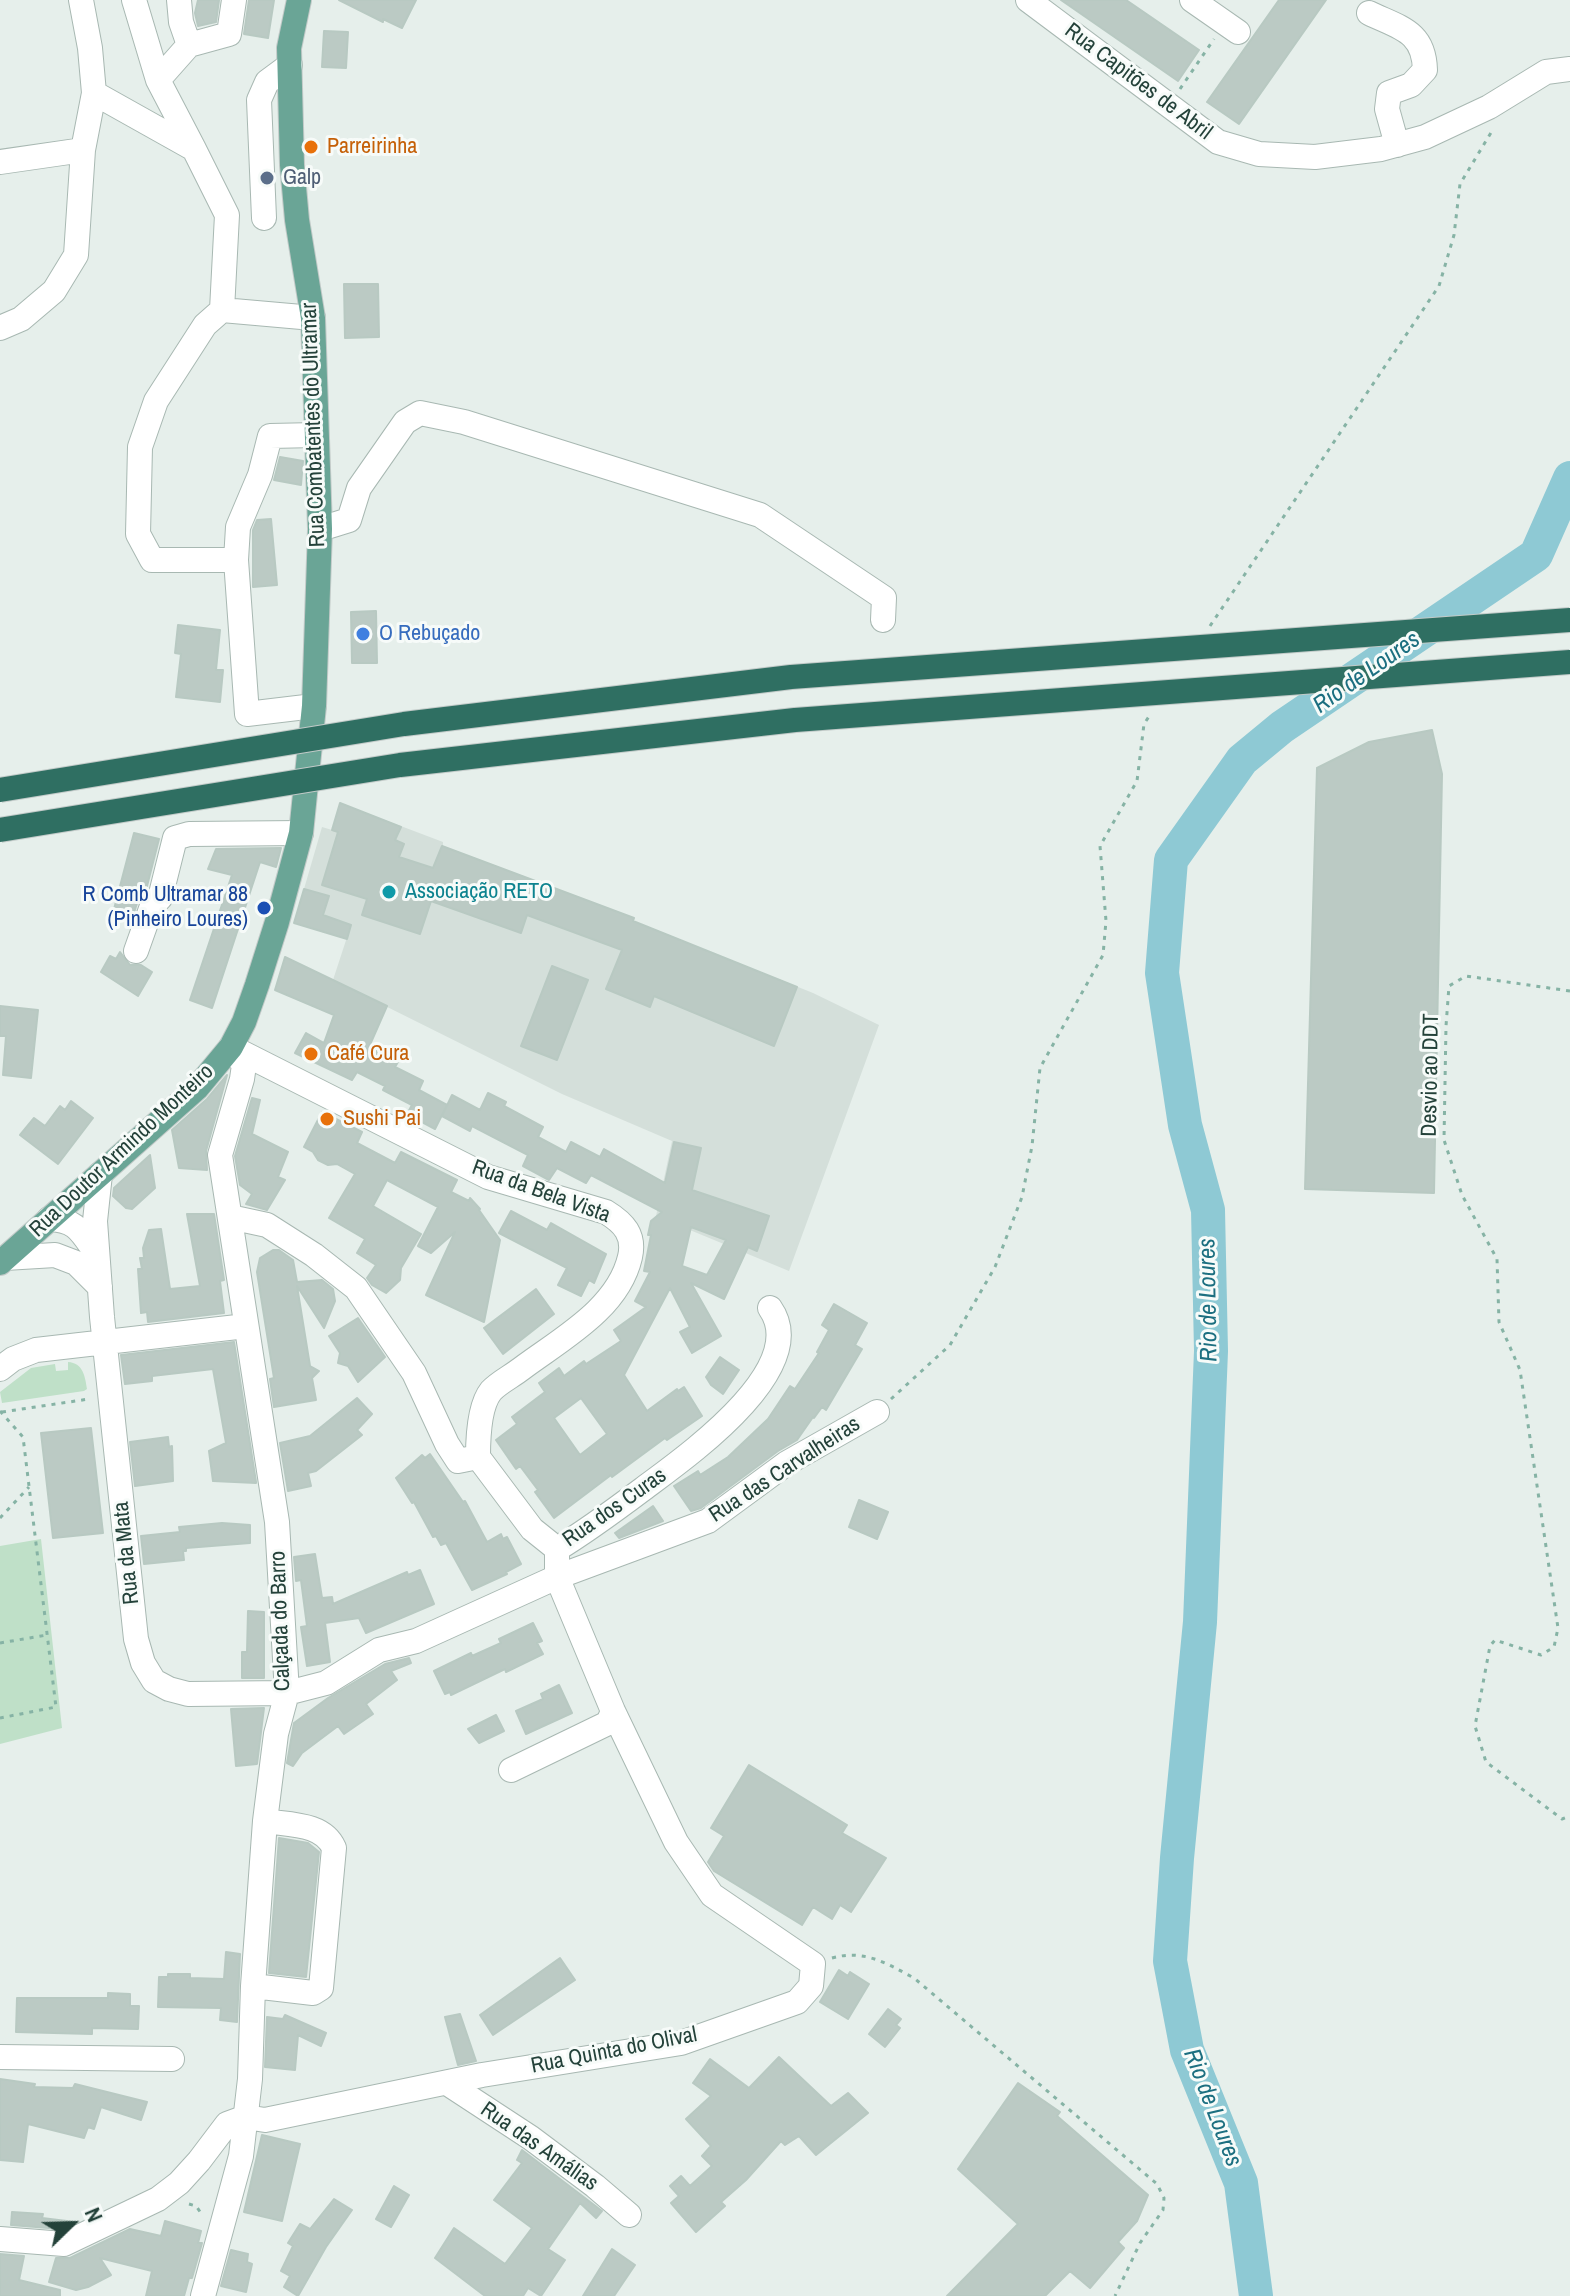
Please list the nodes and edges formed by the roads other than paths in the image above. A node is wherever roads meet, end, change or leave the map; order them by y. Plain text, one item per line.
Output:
1 (81, 0) edge
2 (134, 0) edge
3 (179, 0) edge
4 (234, 0) edge
5 (299, 0) edge
6 (1028, 0) edge
7 (1192, 0) edge
8 (1369, 13) dead end
9 (1232, 28) road end
10 (189, 45) junction
11 (290, 65) junction
12 (1566, 69) edge
13 (157, 76) junction
14 (94, 93) junction
15 (1397, 145) junction
16 (194, 149) junction
17 (83, 150) junction
18 (0, 162) edge
19 (227, 215) junction
20 (264, 218) junction
21 (297, 220) junction
22 (222, 310) junction
23 (313, 318) junction
24 (0, 328) edge
25 (316, 435) junction
26 (320, 529) junction
27 (236, 560) junction
28 (883, 620) dead end
29 (1570, 620) edge
30 (1570, 662) edge
31 (314, 706) junction
32 (308, 756) joint
33 (0, 790) edge
34 (0, 830) edge
35 (301, 833) junction
36 (136, 951) dead end
37 (231, 1047) junction
38 (100, 1174) junction
39 (230, 1217) junction
40 (49, 1219) junction
41 (98, 1255) junction
42 (2, 1260) edge
43 (100, 1287) junction
44 (770, 1308) dead end
45 (246, 1326) junction
46 (104, 1343) junction
47 (0, 1369) edge
48 (877, 1412) road end
49 (478, 1457) junction
50 (557, 1549) junction
51 (557, 1577) junction
52 (287, 1693) junction
53 (613, 1711) junction
54 (511, 1770) dead end
55 (265, 1821) junction
56 (253, 1986) junction
57 (0, 2057) edge
58 (172, 2059) dead end
59 (447, 2083) junction
60 (246, 2117) junction
61 (629, 2215) dead end
62 (0, 2239) edge
63 (203, 2296) edge

1 - 14 street
2 - 13 street
3 - 10 street
4 - 10 street
5 - 11 main road, Rua Combatentes do Ultramar
6 - 15 street, Rua Capitões de Abril
7 - 9 street
8 - 15 street
10 - 13 street
11 - 20 street
11 - 21 main road, Rua Combatentes do Ultramar
12 - 15 street, Rua Capitões de Abril
13 - 16 street
14 - 16 street
14 - 17 street
16 - 19 street
17 - 18 street
17 - 24 street
19 - 20 street
19 - 22 street
20 - 21 street
21 - 23 main road, Rua Combatentes do Ultramar
22 - 23 street
22 - 27 street
23 - 25 main road, Rua Combatentes do Ultramar
25 - 26 main road, Rua Combatentes do Ultramar
25 - 27 street
26 - 28 street
26 - 31 main road, Rua Combatentes do Ultramar
27 - 31 street
29 - 33 highway, bridge
30 - 34 highway, bridge
31 - 32 main road, Rua Combatentes do Ultramar
32 - 35 main road, Rua Doutor Armindo Monteiro
35 - 36 street
35 - 37 main road, Rua Doutor Armindo Monteiro
37 - 38 main road, Rua Doutor Armindo Monteiro
37 - 39 street, Calçada do Barro
37 - 49 street, Rua da Bela Vista
38 - 40 main road, Rua Doutor Armindo Monteiro
38 - 41 street, Rua da Mata
39 - 45 street, Calçada do Barro
39 - 49 street
40 - 41 street
40 - 42 main road, Rua Doutor Armindo Monteiro
41 - 43 street, Rua da Mata
42 - 43 street
43 - 46 street, Rua da Mata
44 - 50 street, Rua dos Curas
45 - 46 street
45 - 52 street, Calçada do Barro
46 - 47 street
46 - 52 street, Rua da Mata
48 - 51 street, Rua das Carvalheiras
49 - 50 street, Rua dos Curas
50 - 51 street
51 - 52 street, Rua das Carvalheiras
51 - 53 street
52 - 55 street, Calçada do Barro
53 - 54 street
53 - 59 street, Rua Quinta do Olival
55 - 56 street, Calçada do Barro
55 - 56 street
56 - 60 street, Calçada do Barro
57 - 58 street
59 - 60 street, Rua Quinta do Olival
59 - 61 street, Rua das Amálias
60 - 62 street
60 - 63 street, Calçada do Barro

